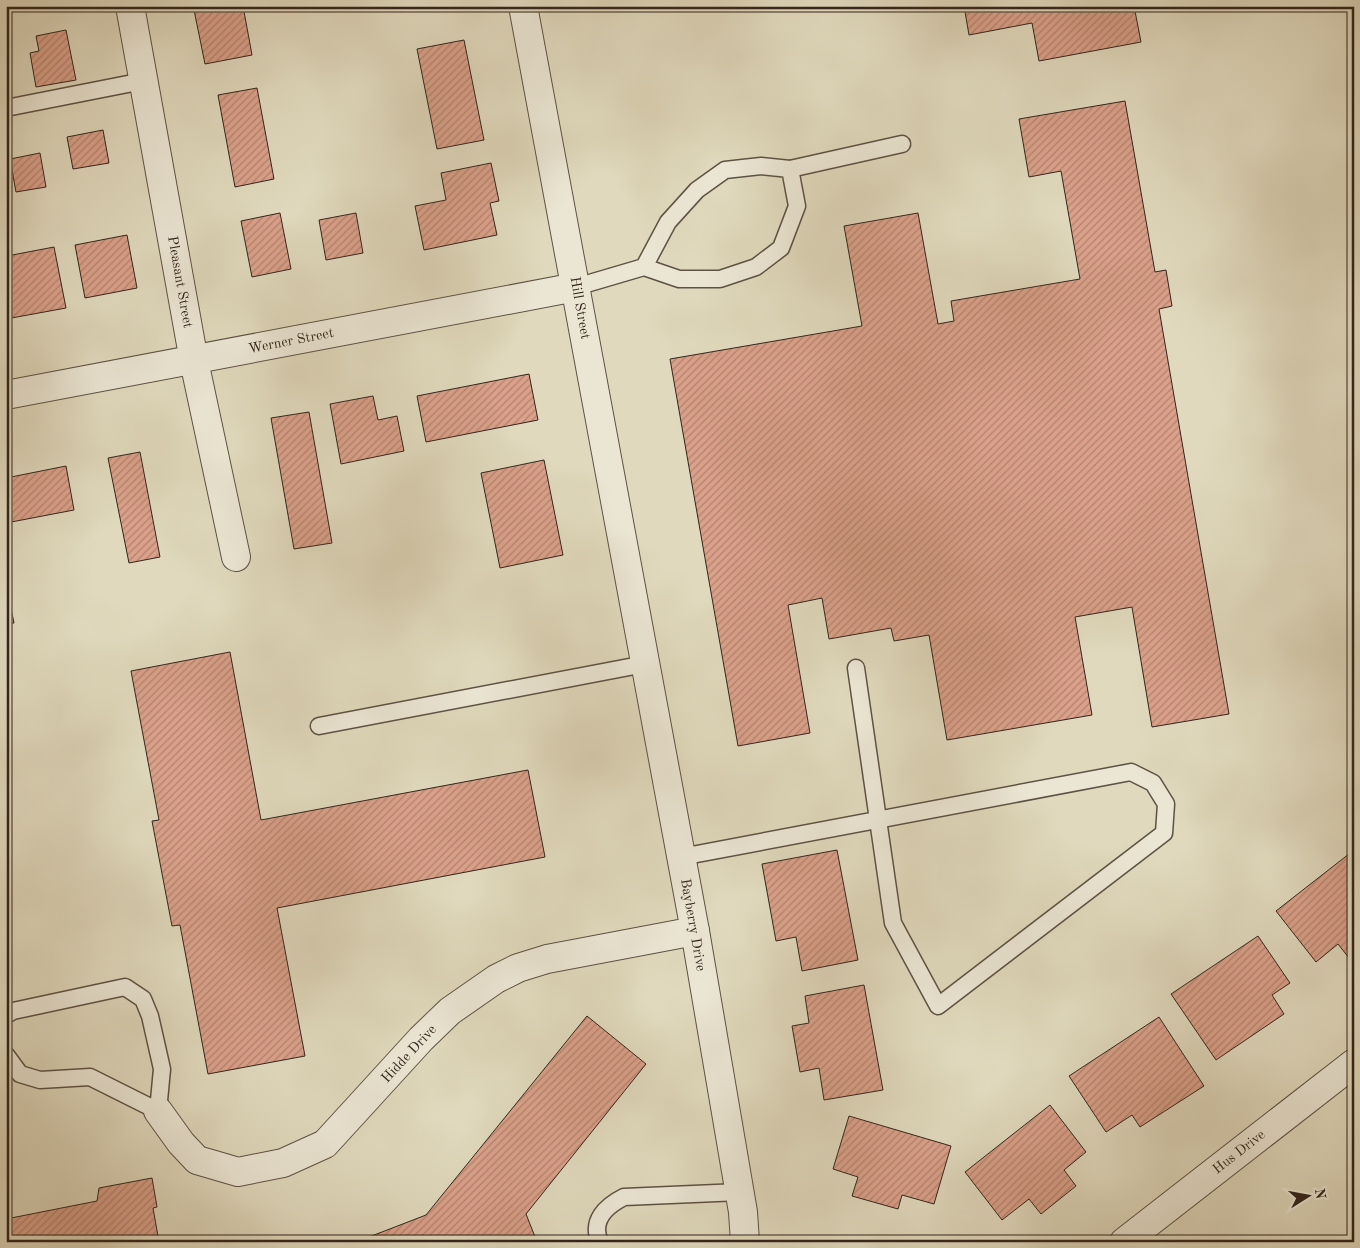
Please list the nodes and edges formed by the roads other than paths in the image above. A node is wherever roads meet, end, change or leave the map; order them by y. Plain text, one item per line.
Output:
1 (130, 6) edge
2 (523, 6) edge
3 (143, 82) junction
4 (6, 108) edge
5 (902, 144) dead end
6 (790, 169) junction
7 (644, 267) junction
8 (576, 287) junction
9 (194, 361) junction
10 (6, 395) edge
11 (236, 558) dead end
12 (635, 610) joint
13 (645, 664) junction
14 (856, 668) dead end
15 (319, 726) dead end
16 (877, 820) junction
17 (681, 857) junction
18 (695, 931) junction
19 (6, 1015) edge
20 (6, 1055) edge
21 (1354, 1063) edge
22 (158, 1111) junction
23 (740, 1192) junction
24 (600, 1242) edge
25 (745, 1242) edge
26 (1124, 1242) edge

1 - 3 street, Pleasant Street
2 - 8 street, Hill Street
3 - 4 lane
3 - 9 street, Pleasant Street
5 - 6 lane
6 - 7 lane
6 - 7 lane
7 - 8 lane
8 - 9 street, Werner Street
8 - 12 street, Hill Street
9 - 10 street, Werner Street
9 - 11 street, Pleasant Street
12 - 13 street, Bayberry Drive
13 - 15 lane
13 - 17 street, Bayberry Drive
14 - 16 lane
16 - 16 lane
16 - 17 lane
17 - 18 street, Bayberry Drive
18 - 22 street, Hidde Drive
18 - 23 street, Bayberry Drive
19 - 22 lane
20 - 22 lane
21 - 26 street, Hus Drive
23 - 24 lane
23 - 25 street, Bayberry Drive

